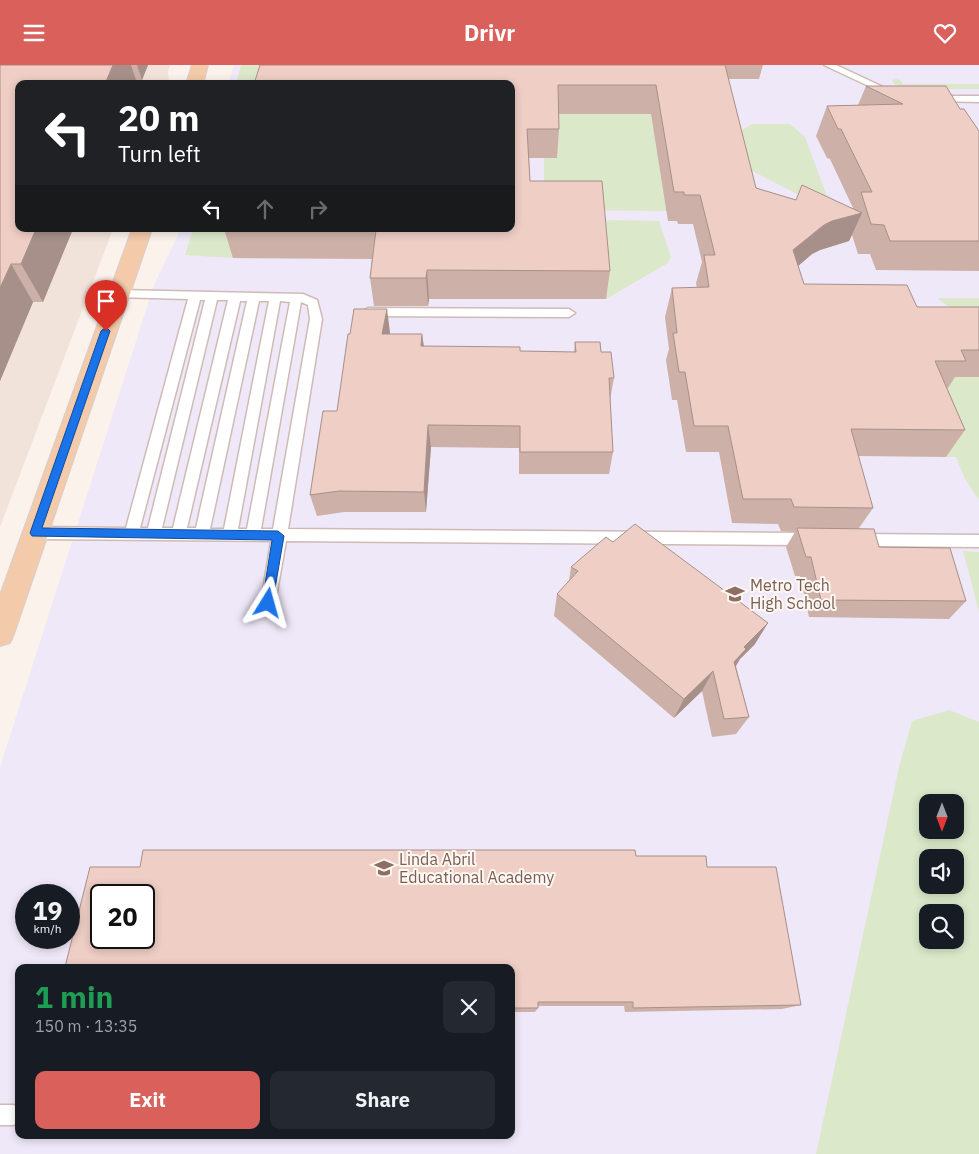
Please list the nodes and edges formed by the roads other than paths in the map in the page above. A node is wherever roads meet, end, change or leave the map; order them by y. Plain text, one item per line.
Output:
1 (200, 65) edge
2 (830, 65) edge
3 (195, 80) edge
4 (904, 97) edge
5 (921, 99) edge
6 (979, 99) edge
7 (141, 232) edge
8 (119, 294) junction
9 (195, 296) junction
10 (212, 296) junction
11 (235, 297) junction
12 (254, 297) junction
13 (275, 298) junction
14 (296, 298) junction
15 (362, 312) edge
16 (569, 313) dead end
17 (36, 533) junction
18 (131, 534) junction
19 (154, 534) junction
20 (179, 535) junction
21 (202, 535) junction
22 (230, 535) junction
23 (253, 535) junction
24 (278, 536) junction
25 (821, 539) edge
26 (841, 540) edge
27 (979, 541) edge
28 (268, 603) dead end
29 (0, 634) edge

1 - 3 main road
2 - 4 lane
5 - 6 lane
7 - 8 main road
8 - 9 lane
8 - 17 main road
9 - 10 lane
9 - 18 lane
10 - 11 lane
10 - 19 lane
11 - 12 lane
11 - 20 lane
12 - 13 lane
12 - 21 lane
13 - 14 lane
13 - 22 lane
14 - 23 lane
14 - 24 lane
15 - 16 lane
17 - 18 lane
17 - 29 main road
18 - 19 lane
19 - 20 lane
20 - 21 lane
21 - 22 lane
22 - 23 lane
23 - 24 lane
24 - 25 lane
24 - 28 lane
26 - 27 lane

